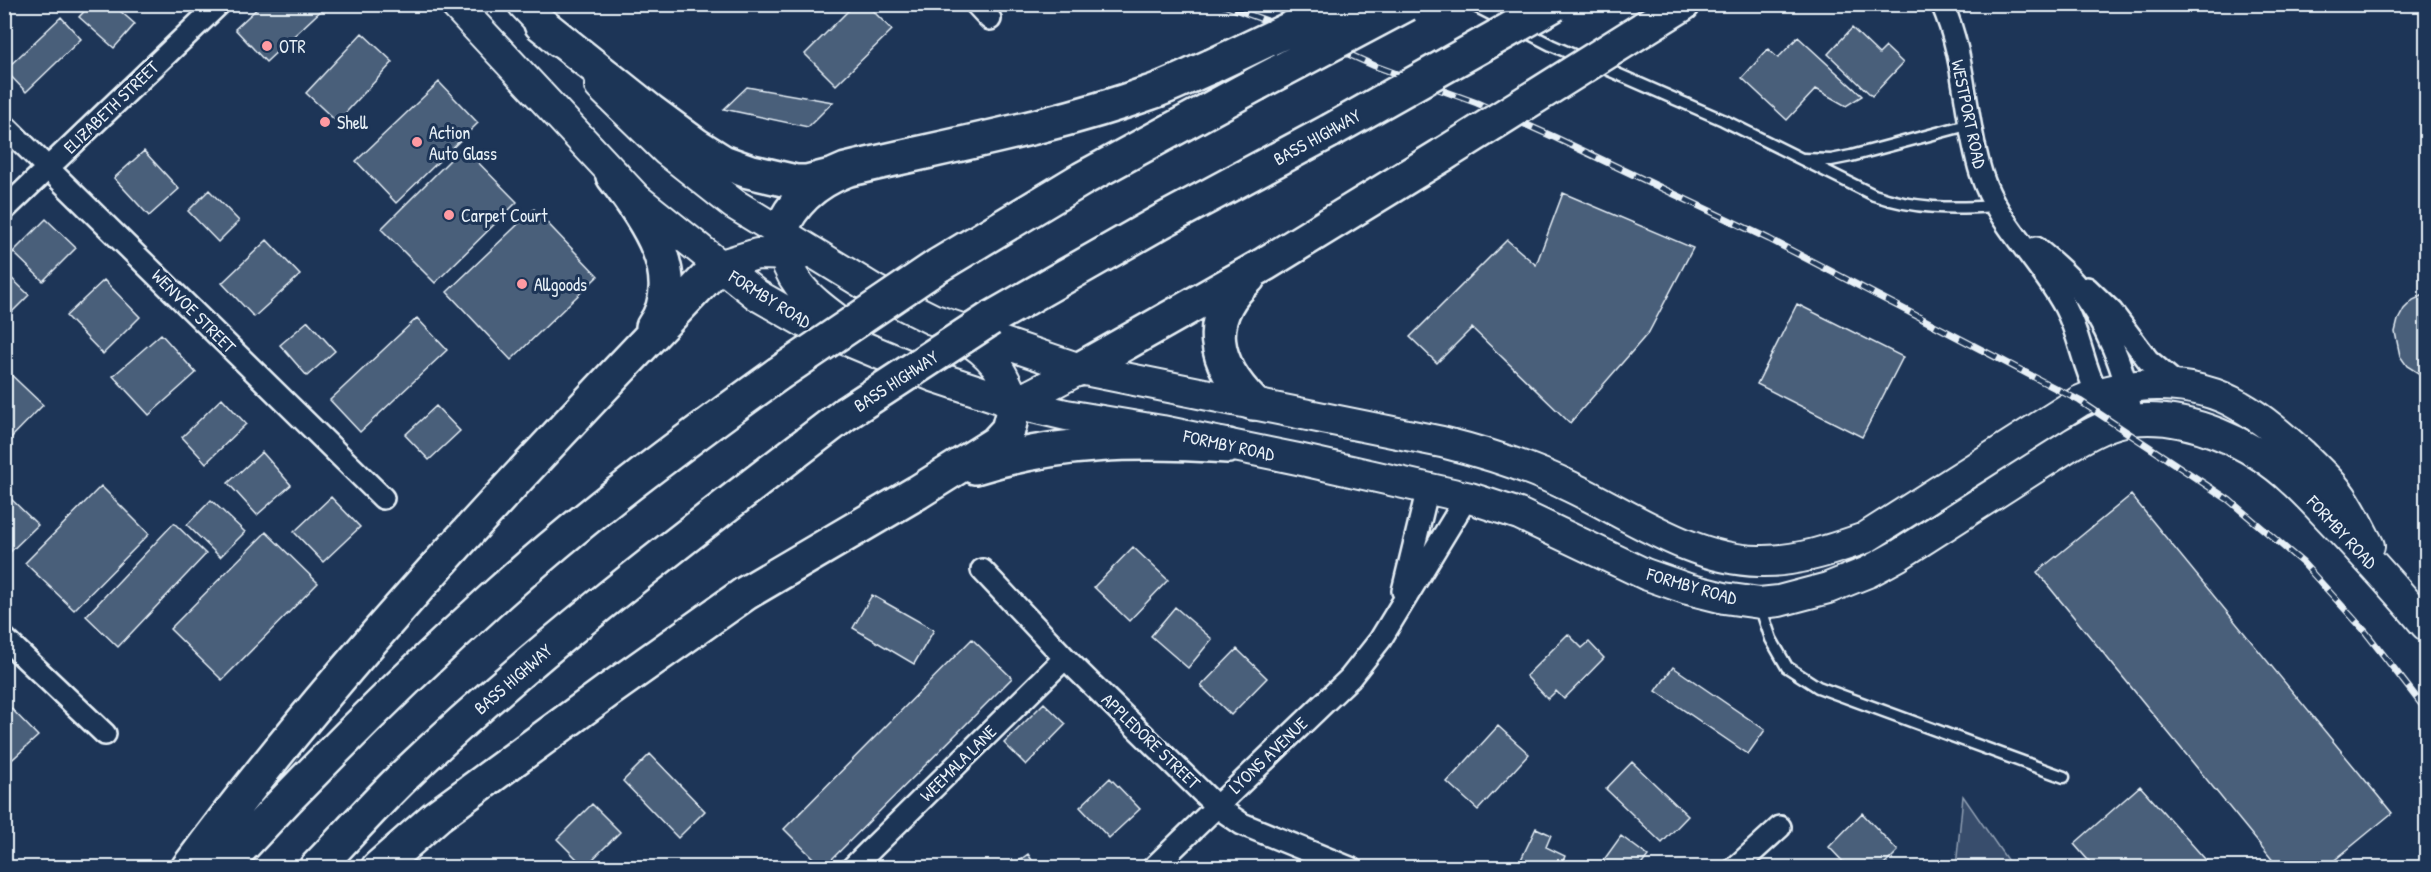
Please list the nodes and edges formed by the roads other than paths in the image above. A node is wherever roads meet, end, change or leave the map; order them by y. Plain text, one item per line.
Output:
1 (219, 4) edge
2 (454, 4) edge
3 (1343, 4) edge
4 (1407, 4) edge
5 (1472, 4) edge
6 (1555, 4) edge
7 (1683, 4) edge
8 (1942, 4) edge
9 (532, 14) edge
10 (1971, 124) junction
11 (4, 125) edge
12 (1795, 158) junction
13 (48, 168) junction
14 (833, 175) junction
15 (613, 176) junction
16 (4, 210) edge
17 (1999, 213) junction
18 (781, 243) junction
19 (1265, 264) junction
20 (718, 266) junction
21 (2058, 267) junction
22 (932, 319) junction
23 (638, 348) junction
24 (884, 356) junction
25 (1080, 369) junction
26 (2180, 387) junction
27 (2127, 388) junction
28 (2097, 394) junction
29 (1014, 403) junction
30 (1253, 403) junction
31 (2127, 421) junction
32 (1442, 442) junction
33 (1228, 446) junction
34 (1493, 456) junction
35 (1428, 488) junction
36 (918, 492) junction
37 (1467, 497) junction
38 (383, 498) dead end
39 (1757, 561) junction
40 (982, 570) dead end
41 (2388, 580) junction
42 (1760, 603) junction
43 (2427, 625) edge
44 (4, 638) edge
45 (1380, 640) junction
46 (1065, 658) junction
47 (105, 734) dead end
48 (2064, 777) dead end
49 (1216, 806) junction
50 (1780, 827) dead end
51 (188, 867) edge
52 (222, 867) edge
53 (316, 867) edge
54 (378, 867) edge
55 (852, 867) edge
56 (1153, 867) edge
57 (1350, 867) edge
58 (1735, 867) edge

1 - 13 street, ELIZABETH STREET
2 - 15 main road, FORMBY ROAD
3 - 14 highway, bridge
4 - 52 highway, bridge
5 - 12 lane
6 - 53 highway, BASS HIGHWAY, bridge
7 - 19 highway, bridge
8 - 10 street, WESTPORT ROAD
9 - 14 highway
9 - 18 main road, FORMBY ROAD
10 - 12 lane
10 - 17 street, WESTPORT ROAD
11 - 13 street, WENVOE STREET
12 - 17 lane
13 - 16 street, ELIZABETH STREET
13 - 38 street, WENVOE STREET
14 - 18 highway
15 - 20 main road, FORMBY ROAD
15 - 23 highway
17 - 21 street, WESTPORT ROAD
17 - 28 street, WESTPORT ROAD
18 - 20 main road
18 - 22 main road, FORMBY ROAD
18 - 24 main road
19 - 25 highway
19 - 30 highway
20 - 23 highway
20 - 24 main road, FORMBY ROAD
21 - 26 street, WESTPORT ROAD
21 - 27 street, WESTPORT ROAD
22 - 25 main road, FORMBY ROAD
22 - 29 main road
23 - 51 highway
24 - 29 main road, FORMBY ROAD
25 - 29 main road
25 - 30 main road, FORMBY ROAD
26 - 27 main road, FORMBY ROAD
26 - 41 main road, FORMBY ROAD
27 - 28 main road, FORMBY ROAD
27 - 31 street, WESTPORT ROAD
28 - 31 street
28 - 39 main road, FORMBY ROAD
29 - 33 main road, FORMBY ROAD
29 - 36 highway
30 - 32 main road, FORMBY ROAD
31 - 41 main road, FORMBY ROAD
31 - 42 main road, FORMBY ROAD
32 - 34 main road, FORMBY ROAD
32 - 35 main road
33 - 35 main road, FORMBY ROAD
33 - 36 highway
34 - 37 main road
34 - 39 main road, FORMBY ROAD
35 - 37 main road, FORMBY ROAD
35 - 45 street, LYONS AVENUE
36 - 54 highway
37 - 42 main road, FORMBY ROAD
37 - 45 street, LYONS AVENUE
39 - 42 main road
40 - 46 street, APPLEDORE STREET
41 - 43 main road
42 - 48 lane
44 - 47 street
45 - 49 street, LYONS AVENUE
46 - 49 street, APPLEDORE STREET
46 - 55 street, WEEMALA LANE
49 - 56 street, LYONS AVENUE
49 - 57 street, APPLEDORE STREET
50 - 58 street

